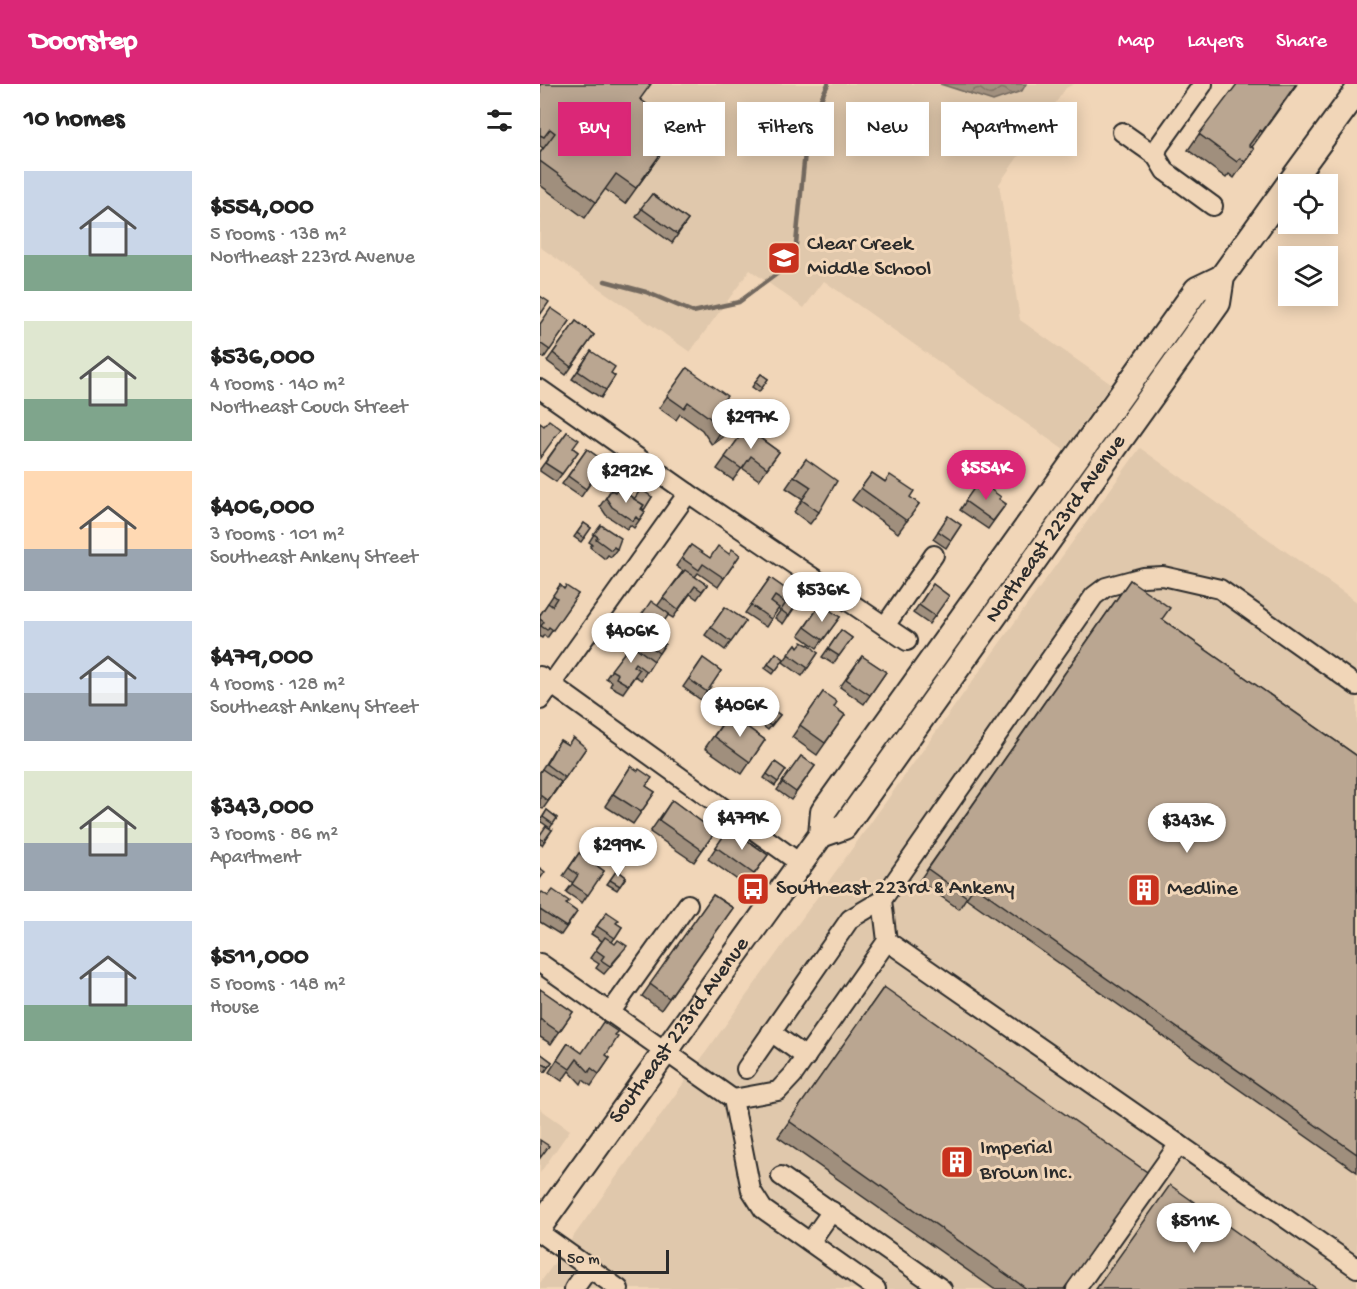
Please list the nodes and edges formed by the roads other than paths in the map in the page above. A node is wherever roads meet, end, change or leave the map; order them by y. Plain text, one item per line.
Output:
1 (1203, 84) edge
2 (1357, 91) edge
3 (1122, 132) dead end
4 (1156, 156) junction
5 (1297, 174) edge
6 (1278, 200) edge
7 (1214, 206) dead end
8 (1222, 277) junction
9 (540, 389) edge
10 (688, 493) junction
11 (933, 555) dead end
12 (885, 626) junction
13 (907, 640) dead end
14 (546, 680) edge
15 (1357, 686) edge
16 (540, 700) edge
17 (859, 762) joint
18 (879, 778) joint
19 (821, 836) junction
20 (801, 864) junction
21 (882, 900) junction
22 (688, 904) dead end
23 (887, 941) junction
24 (540, 963) edge
25 (610, 1012) junction
26 (771, 1032) junction
27 (665, 1052) junction
28 (806, 1057) junction
29 (746, 1069) dead end
30 (733, 1098) junction
31 (1179, 1144) junction
32 (781, 1176) dead end
33 (832, 1212) junction
34 (540, 1226) edge
35 (540, 1233) edge
36 (810, 1242) junction
37 (589, 1268) junction
38 (1357, 1268) edge
39 (574, 1289) edge
40 (619, 1289) edge
41 (876, 1289) edge
42 (942, 1289) edge
43 (1076, 1289) edge

1 - 4 street
2 - 5 main road, Northeast 223rd Avenue
3 - 4 street
4 - 7 street
6 - 8 main road, Northeast 223rd Avenue
8 - 17 main road, Northeast 223rd Avenue
8 - 18 main road, Northeast 223rd Avenue
9 - 10 street
10 - 12 street
10 - 14 street
11 - 12 street
12 - 13 street
14 - 16 street
14 - 20 street
15 - 21 street
17 - 19 main road, Southeast 223rd Avenue
18 - 19 main road, Southeast 223rd Avenue
19 - 20 main road, Southeast 223rd Avenue
20 - 27 main road, Southeast 223rd Avenue
21 - 23 street
21 - 26 street
22 - 25 street
23 - 28 street
23 - 31 street
24 - 25 street
25 - 27 street
26 - 28 street
26 - 29 street
27 - 30 street
27 - 34 main road, Southeast 223rd Avenue
28 - 30 street
30 - 36 street
31 - 38 street
31 - 43 street
32 - 33 street
33 - 36 street
33 - 42 street
35 - 37 street
36 - 41 street
37 - 39 street
37 - 40 street

